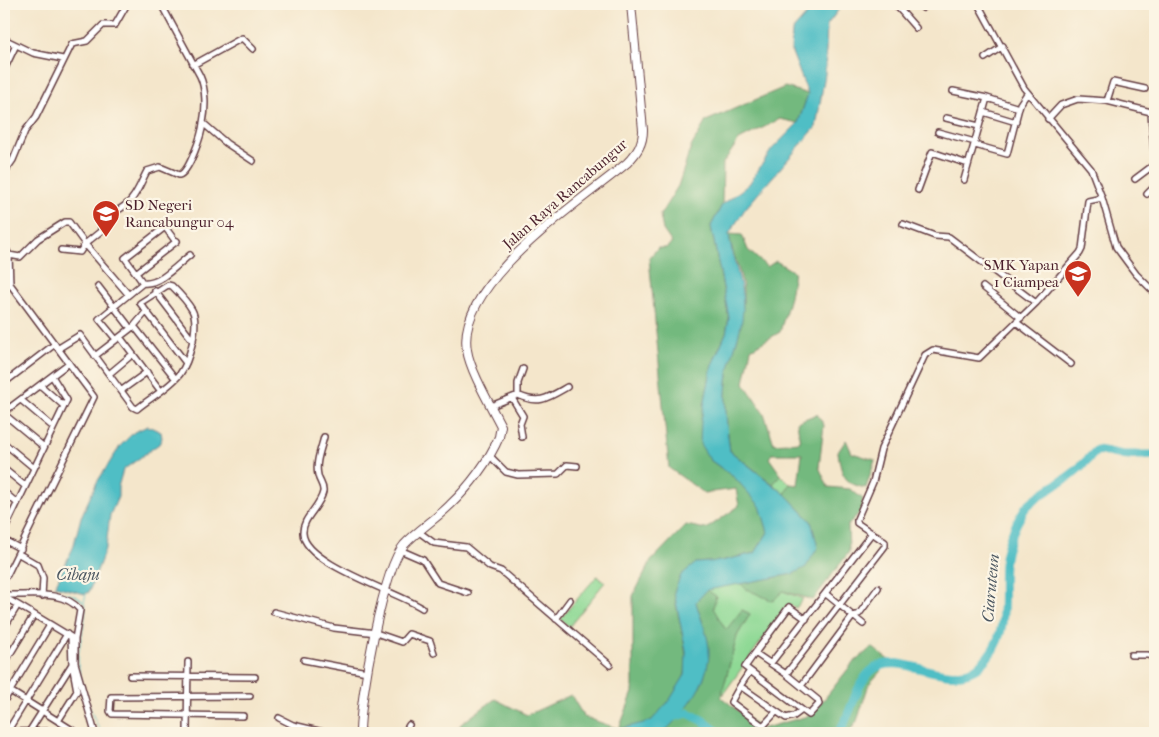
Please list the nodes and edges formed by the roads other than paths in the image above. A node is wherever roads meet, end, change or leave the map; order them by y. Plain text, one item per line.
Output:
1 (127, 4) edge
2 (161, 4) edge
3 (631, 4) edge
4 (895, 4) edge
5 (978, 4) edge
6 (916, 28) dead end
7 (4, 39) edge
8 (16, 46) junction
9 (1003, 46) junction
10 (253, 49) dead end
11 (985, 58) dead end
12 (63, 59) junction
13 (193, 65) junction
14 (4, 70) edge
15 (1145, 88) dead end
16 (953, 91) dead end
17 (1030, 96) junction
18 (987, 98) junction
19 (1108, 101) junction
20 (1019, 108) junction
21 (983, 112) junction
22 (1153, 113) edge
23 (946, 118) dead end
24 (1048, 120) junction
25 (1016, 122) junction
26 (204, 124) junction
27 (979, 126) junction
28 (938, 132) dead end
29 (975, 143) junction
30 (253, 161) dead end
31 (968, 164) junction
32 (1155, 164) edge
33 (4, 173) edge
34 (1135, 179) dead end
35 (964, 180) dead end
36 (1155, 186) edge
37 (918, 190) dead end
38 (1146, 194) dead end
39 (1102, 198) junction
40 (903, 224) dead end
41 (85, 244) junction
42 (4, 245) edge
43 (61, 250) dead end
44 (9, 255) junction
45 (190, 255) dead end
46 (136, 273) junction
47 (143, 283) junction
48 (98, 286) dead end
49 (983, 287) dead end
50 (155, 291) junction
51 (1155, 293) edge
52 (128, 294) junction
53 (1036, 303) junction
54 (114, 306) junction
55 (146, 312) junction
56 (1021, 318) junction
57 (1016, 322) junction
58 (131, 325) junction
59 (117, 337) junction
60 (193, 341) junction
61 (57, 346) junction
62 (133, 354) junction
63 (95, 356) junction
64 (70, 363) junction
65 (186, 363) junction
66 (1072, 364) dead end
67 (523, 369) dead end
68 (147, 372) junction
69 (109, 374) junction
70 (52, 376) junction
71 (175, 378) junction
72 (4, 383) edge
73 (40, 385) junction
74 (566, 388) dead end
75 (122, 390) junction
76 (160, 390) junction
77 (518, 396) junction
78 (512, 398) junction
79 (21, 400) junction
80 (64, 406) junction
81 (491, 406) junction
82 (4, 413) edge
83 (54, 427) junction
84 (522, 437) dead end
85 (324, 438) dead end
86 (4, 443) edge
87 (44, 447) junction
88 (488, 456) junction
89 (577, 466) dead end
90 (34, 468) junction
91 (4, 469) edge
92 (25, 486) junction
93 (4, 492) edge
94 (17, 503) junction
95 (6, 521) edge
96 (4, 531) edge
97 (419, 532) junction
98 (872, 533) junction
99 (4, 540) edge
100 (400, 550) junction
101 (20, 551) junction
102 (7, 575) dead end
103 (878, 588) dead end
104 (386, 591) junction
105 (468, 593) dead end
106 (826, 594) junction
107 (4, 596) edge
108 (42, 596) junction
109 (570, 600) dead end
110 (18, 605) junction
111 (839, 605) junction
112 (422, 608) dead end
113 (274, 612) dead end
114 (34, 615) junction
115 (853, 616) junction
116 (556, 619) junction
117 (806, 619) junction
118 (863, 624) dead end
119 (50, 625) junction
120 (4, 628) edge
121 (67, 634) junction
122 (376, 634) junction
123 (434, 653) dead end
124 (755, 653) junction
125 (1131, 655) dead end
126 (1155, 658) edge
127 (304, 660) dead end
128 (188, 662) dead end
129 (771, 663) junction
130 (4, 664) edge
131 (72, 664) junction
132 (610, 665) dead end
133 (750, 670) junction
134 (367, 672) junction
135 (786, 674) junction
136 (130, 676) dead end
137 (188, 677) junction
138 (255, 677) dead end
139 (740, 686) junction
140 (801, 686) junction
141 (4, 687) edge
142 (10, 691) junction
143 (187, 696) junction
144 (250, 696) dead end
145 (4, 701) edge
146 (26, 701) junction
147 (802, 710) junction
148 (42, 711) junction
149 (776, 712) junction
150 (187, 715) junction
151 (243, 716) dead end
152 (278, 718) dead end
153 (58, 721) junction
154 (409, 725) dead end
155 (6, 732) edge
156 (29, 732) edge
157 (73, 733) edge
158 (95, 733) edge
159 (187, 733) edge
160 (327, 733) edge
161 (360, 733) edge
162 (404, 733) edge

1 - 12 street
2 - 13 street
3 - 81 main road, Jalan Raya Rancabungur
4 - 6 street
5 - 9 street
7 - 8 street
8 - 12 street
8 - 14 street
9 - 11 street
9 - 17 street
10 - 13 street
12 - 33 street
13 - 26 street
15 - 19 street
16 - 18 street
17 - 20 street
17 - 24 street
18 - 20 street
18 - 21 street
19 - 22 street
19 - 24 street
20 - 25 street
21 - 25 street
21 - 27 street
22 - 32 street
23 - 27 street
24 - 39 street
25 - 29 street
26 - 30 street
26 - 41 street
27 - 29 street
28 - 29 street
29 - 31 street
31 - 35 street
31 - 37 street
32 - 34 street
36 - 38 street
39 - 51 street
39 - 53 street
40 - 53 street
41 - 43 street
41 - 44 street
41 - 52 street
42 - 44 street
44 - 61 street
45 - 47 street
46 - 46 street
46 - 47 street
47 - 52 street
48 - 54 street
49 - 56 street
50 - 55 street
50 - 60 street
50 - 60 street
52 - 54 street
53 - 56 street
54 - 58 street
54 - 59 street
55 - 58 street
55 - 65 street
56 - 57 street
57 - 66 street
57 - 98 street
58 - 59 street
58 - 71 street
59 - 62 street
59 - 63 street
60 - 65 street
61 - 63 street
61 - 64 street
61 - 72 street
62 - 68 street
62 - 69 street
63 - 69 street
64 - 70 street
64 - 101 street
65 - 71 street
67 - 77 street
68 - 75 street
68 - 76 street
69 - 75 street
70 - 73 street
70 - 80 street
71 - 76 street
73 - 79 street
73 - 80 street
74 - 77 street
75 - 76 street
77 - 78 street
78 - 81 street
78 - 84 street
79 - 82 street
79 - 83 street
80 - 83 street
81 - 88 main road, Jalan Raya Rancabungur
82 - 87 street
83 - 87 street
85 - 104 street
86 - 90 street
87 - 90 street
88 - 89 street
88 - 97 main road, Jalan Raya Rancabungur
90 - 92 street
91 - 92 street
92 - 94 street
93 - 94 street
94 - 95 street
95 - 96 street
97 - 100 main road, Jalan Raya Rancabungur
97 - 116 street
98 - 106 street
98 - 111 street
99 - 101 street
100 - 104 main road, Jalan Raya Rancabungur
100 - 105 street
101 - 102 street
101 - 108 street
103 - 115 street
104 - 112 street
104 - 122 main road, Jalan Raya Rancabungur
106 - 111 street
106 - 117 street
107 - 108 street
107 - 110 street
108 - 158 street
109 - 116 street
110 - 114 street
110 - 120 street
111 - 115 street
111 - 135 street
113 - 122 street
114 - 119 street
114 - 130 street
115 - 118 street
115 - 140 street
116 - 132 street
117 - 124 street
117 - 129 street
119 - 121 street
119 - 142 street
121 - 131 street
121 - 146 street
122 - 123 street
122 - 134 main road, Jalan Raya Rancabungur
124 - 129 street
124 - 133 street
125 - 126 street
127 - 134 street
128 - 137 street
129 - 135 street
131 - 148 street
131 - 153 street
133 - 139 street
133 - 147 street
134 - 161 main road, Jalan Raya Rancabungur
135 - 140 street
136 - 137 street
137 - 138 street
137 - 143 street
139 - 149 street
139 - 149 street
140 - 147 street
141 - 142 street
142 - 145 street
142 - 146 street
143 - 144 street
143 - 150 street
143 - 150 street
146 - 148 street
146 - 155 street
147 - 149 street
148 - 153 street
148 - 156 street
150 - 151 street
150 - 159 street
152 - 160 street
153 - 157 street
154 - 162 street
155 - 156 street
156 - 157 street

